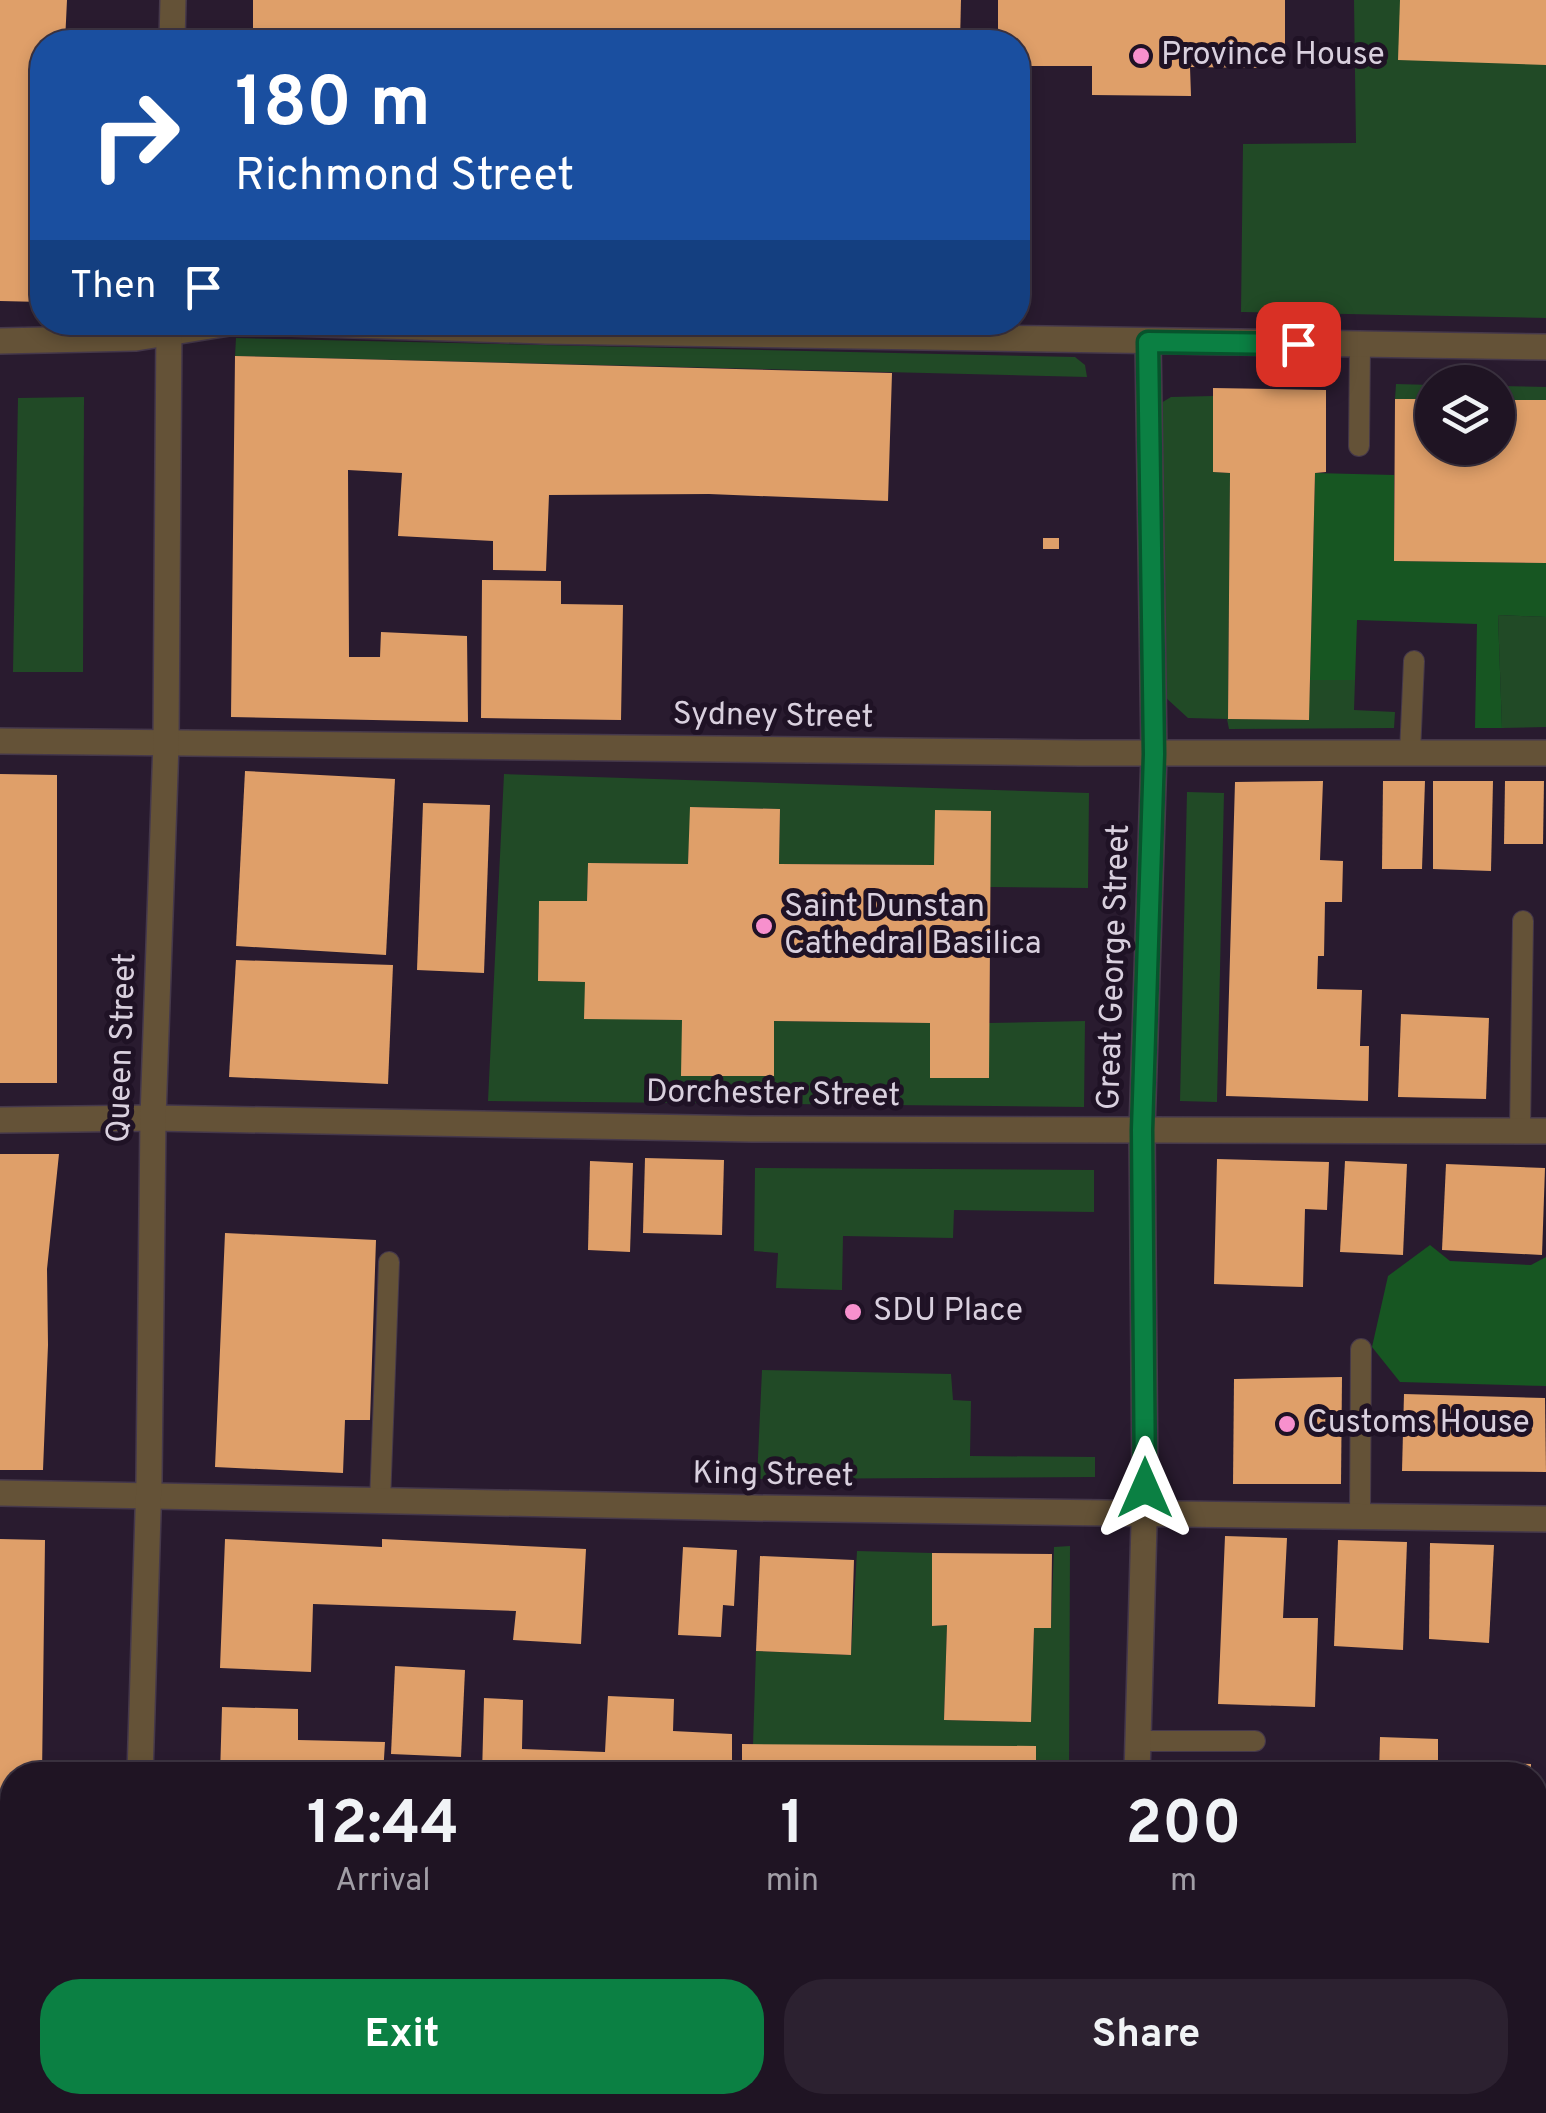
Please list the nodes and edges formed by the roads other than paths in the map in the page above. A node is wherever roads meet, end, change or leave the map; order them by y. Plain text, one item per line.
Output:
1 (173, 0) edge
2 (172, 30) edge
3 (126, 335) edge
4 (169, 335) edge
5 (837, 335) edge
6 (0, 341) edge
7 (1148, 342) junction
8 (1360, 344) junction
9 (1546, 347) edge
10 (1359, 446) dead end
11 (1414, 661) dead end
12 (0, 741) edge
13 (166, 743) junction
14 (1410, 753) junction
15 (1546, 753) edge
16 (1154, 754) junction
17 (1523, 921) dead end
18 (153, 1118) junction
19 (0, 1120) edge
20 (1142, 1130) junction
21 (1520, 1131) junction
22 (1546, 1131) edge
23 (389, 1262) dead end
24 (1362, 1349) dead end
25 (0, 1493) edge
26 (149, 1494) junction
27 (380, 1502) junction
28 (1144, 1513) junction
29 (1360, 1516) junction
30 (1546, 1519) edge
31 (1138, 1741) junction
32 (1255, 1741) dead end
33 (140, 1762) edge
34 (1137, 1762) edge

1 - 2 street
3 - 6 street
4 - 13 street, Queen Street
5 - 7 street
7 - 8 street
7 - 16 street, Great George Street
8 - 9 street
8 - 10 lane
11 - 14 lane
12 - 13 street, Sydney Street
13 - 16 street, Sydney Street
13 - 18 street, Queen Street
14 - 15 street, Sydney Street
14 - 16 street, Sydney Street
16 - 20 street, Great George Street
17 - 21 lane
18 - 19 street, Dorchester Street
18 - 20 street, Dorchester Street
18 - 26 street, Queen Street
20 - 21 street, Dorchester Street
20 - 28 street, Great George Street
21 - 22 street, Dorchester Street
23 - 27 lane
24 - 29 lane
25 - 26 street, King Street
26 - 27 street, King Street
26 - 33 street, Queen Street
27 - 28 street, King Street
28 - 29 street, King Street
28 - 31 street, Great George Street
29 - 30 street, King Street
31 - 32 lane
31 - 34 street, Great George Street

